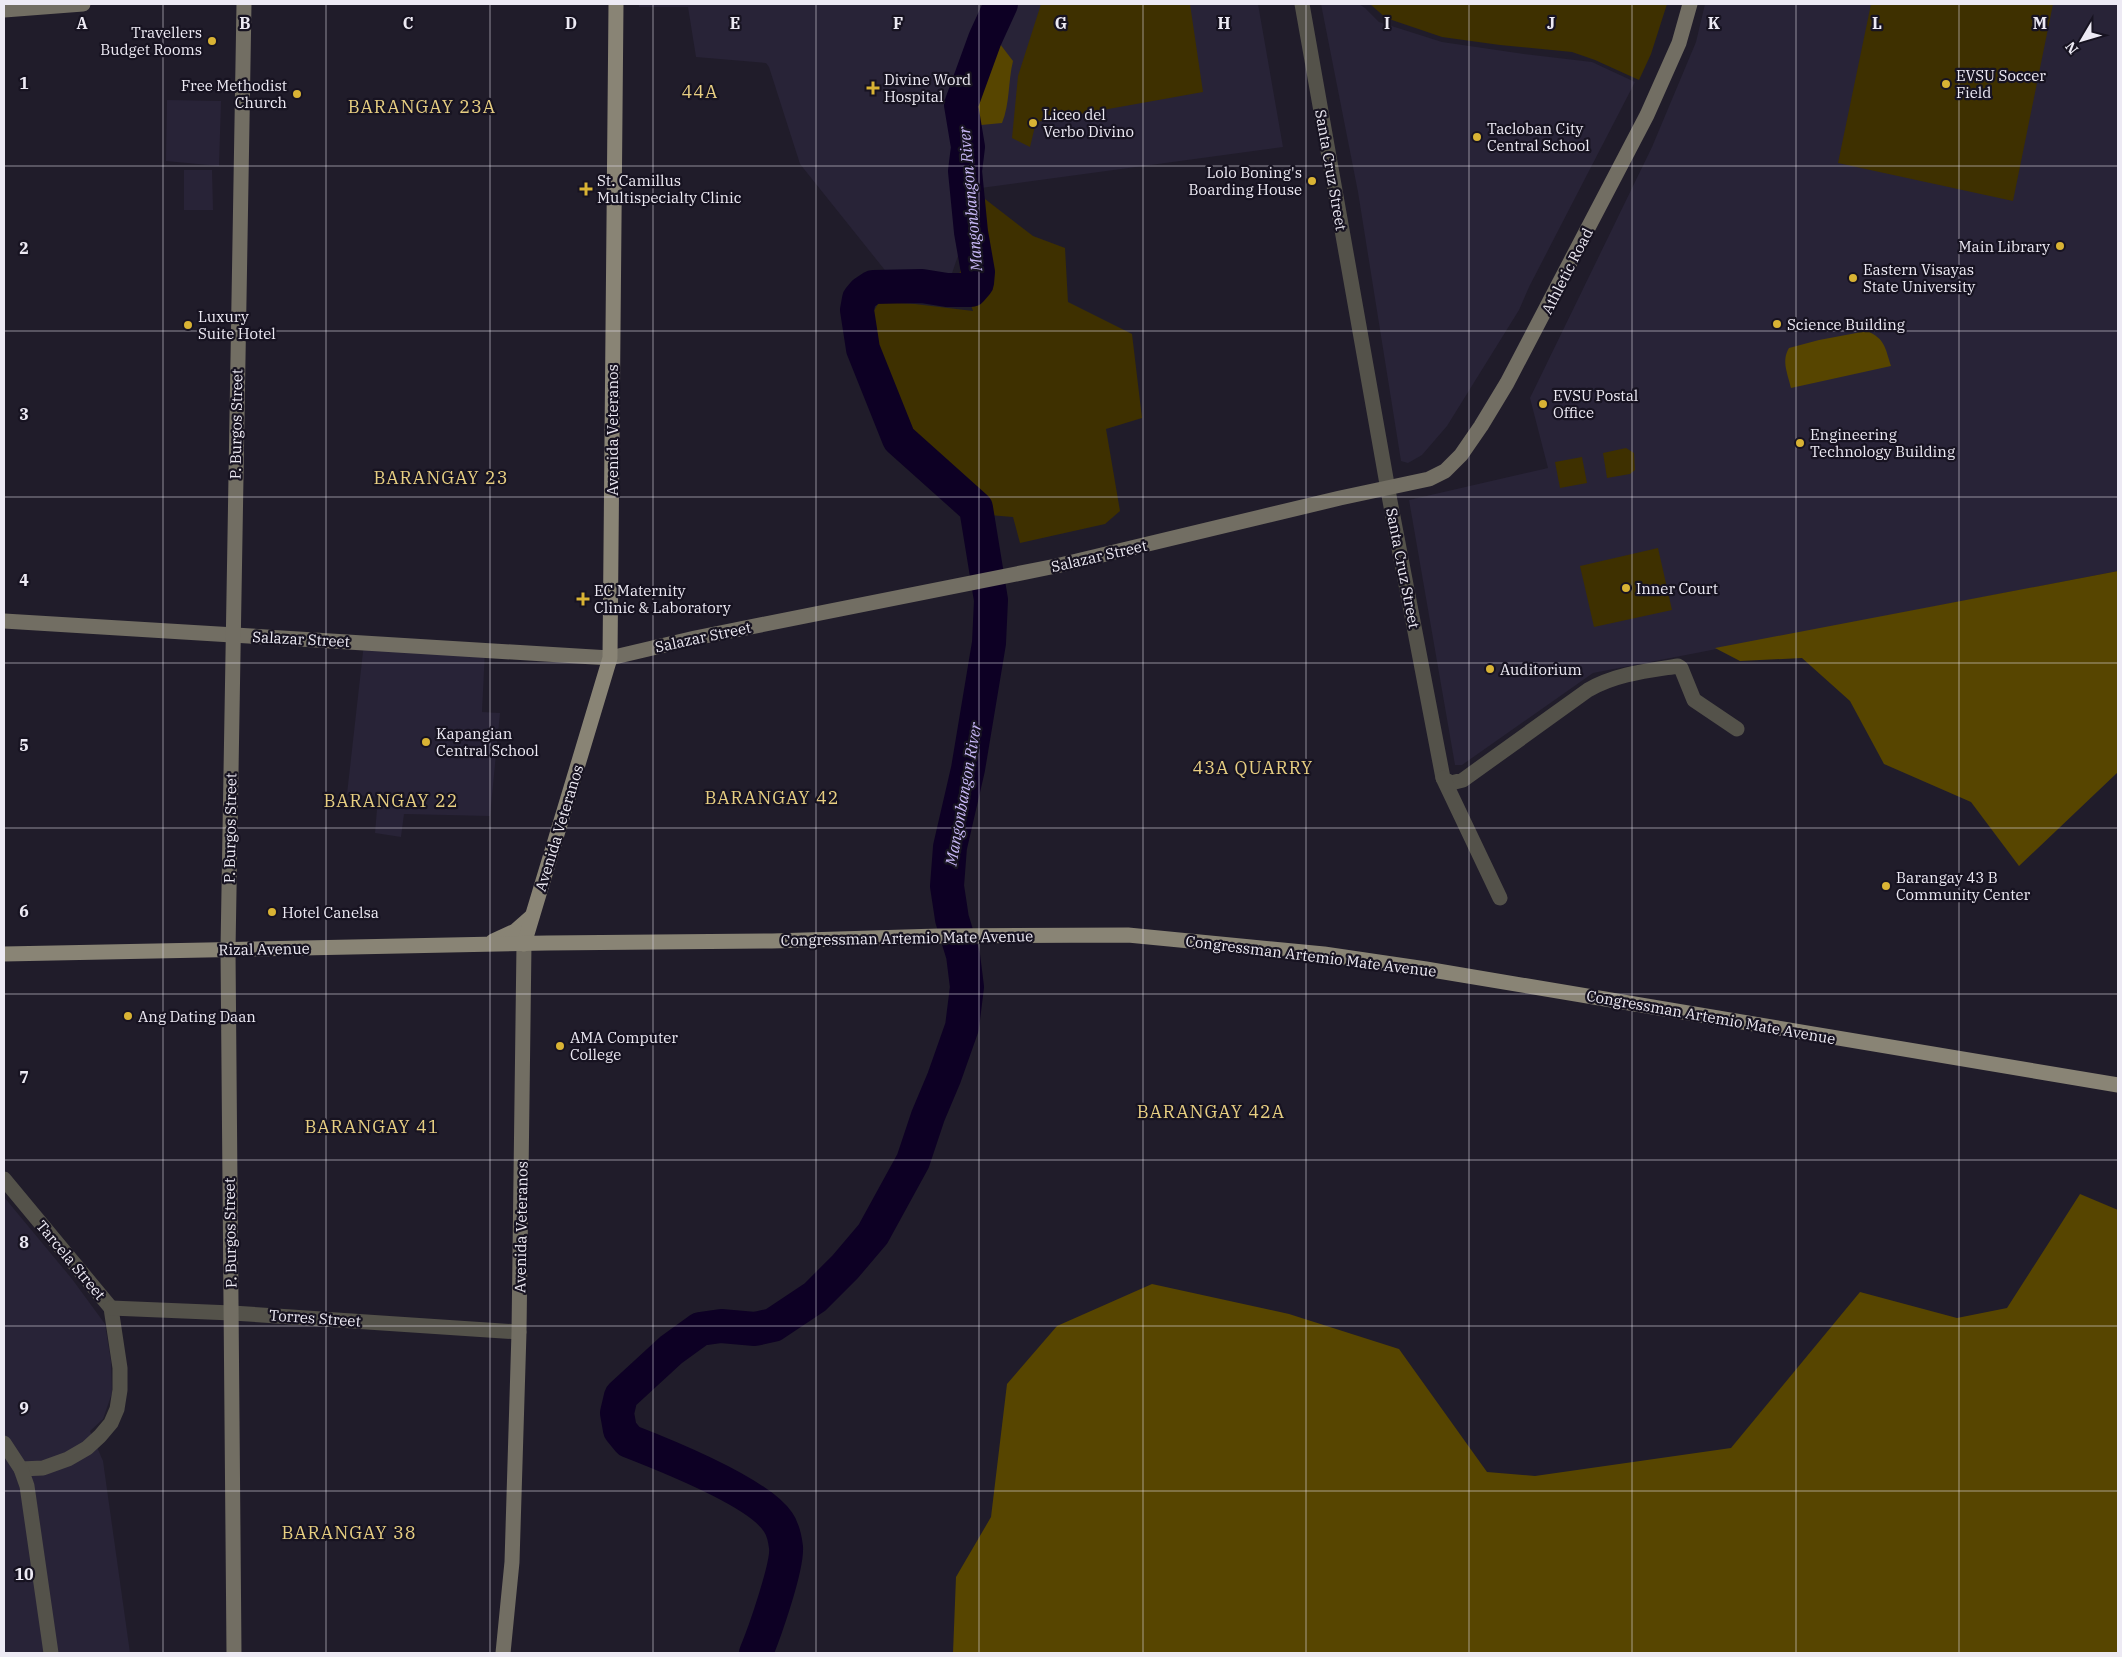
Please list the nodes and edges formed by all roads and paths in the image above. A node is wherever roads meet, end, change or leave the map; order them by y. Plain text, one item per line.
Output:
1 (84, 4) edge
2 (244, 4) edge
3 (616, 4) edge
4 (1302, 4) edge
5 (1690, 4) edge
6 (4, 10) edge
7 (1389, 487) junction
8 (4, 621) edge
9 (233, 635) junction
10 (610, 658) junction
11 (1737, 729) dead end
12 (1443, 778) junction
13 (1500, 898) dead end
14 (532, 916) junction
15 (524, 944) junction
16 (479, 945) junction
17 (228, 950) junction
18 (4, 954) edge
19 (2118, 1085) edge
20 (4, 1179) edge
21 (111, 1308) junction
22 (232, 1313) junction
23 (519, 1332) junction
24 (4, 1443) edge
25 (21, 1469) junction
26 (51, 1653) edge
27 (234, 1653) edge
28 (503, 1653) edge

1 - 6 main road
2 - 9 main road, P. Burgos Street
3 - 10 main road, Avenida Veteranos
4 - 7 street, Santa Cruz Street
5 - 7 main road, Athletic Road
7 - 10 main road, Salazar Street
7 - 12 street, Santa Cruz Street
8 - 9 main road, Salazar Street
9 - 10 main road, Salazar Street
9 - 17 main road, P. Burgos Street
10 - 14 main road, Avenida Veteranos
11 - 12 street
12 - 13 street, Santa Cruz Street
14 - 15 main road, Avenida Veteranos
14 - 16 main road
15 - 16 main road, Rizal Avenue
15 - 19 main road, Congressman Artemio Mate Avenue
15 - 23 main road, Avenida Veteranos
16 - 17 main road, Rizal Avenue
17 - 18 main road, Rizal Avenue
17 - 22 main road, P. Burgos Street
20 - 21 street, Tarcela Street
21 - 22 street, Torres Street
21 - 25 street, Tarcela Street
22 - 23 street, Torres Street
22 - 27 main road, P. Burgos Street
23 - 28 main road, Avenida Veteranos
24 - 25 street
25 - 26 street

